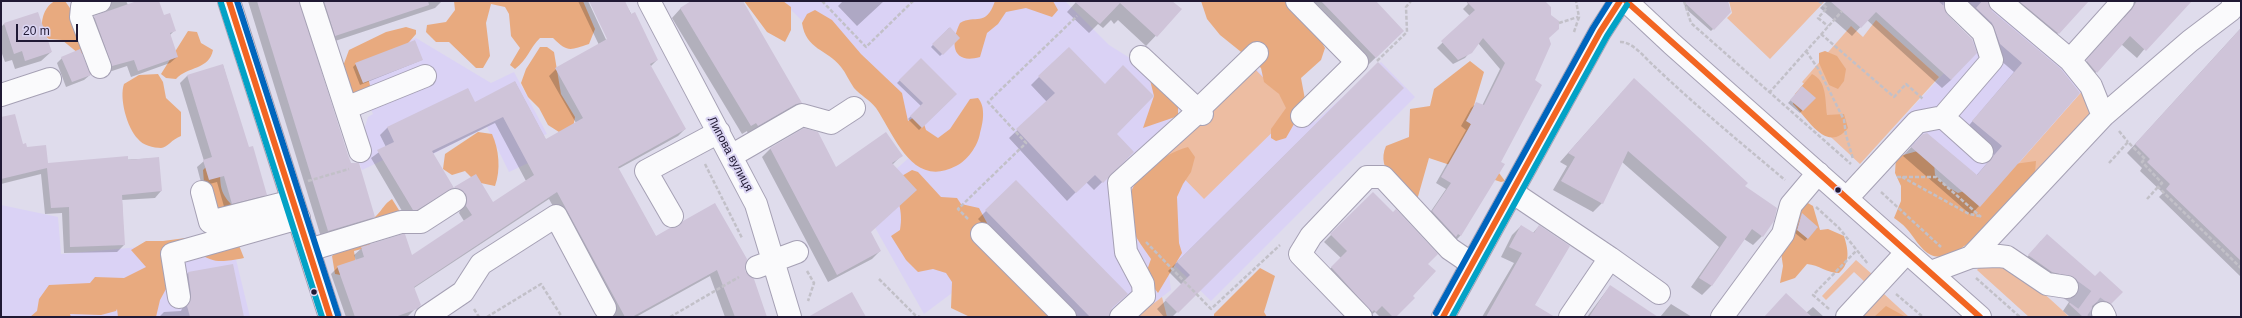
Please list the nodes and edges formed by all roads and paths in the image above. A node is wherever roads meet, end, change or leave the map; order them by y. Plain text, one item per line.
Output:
1 (100, 1) edge
2 (229, 1) edge
3 (311, 1) edge
4 (649, 1) edge
5 (823, 1) edge
6 (913, 1) edge
7 (1297, 1) edge
8 (1411, 1) edge
9 (1576, 1) edge
10 (1620, 1) edge
11 (1626, 1) edge
12 (1684, 1) edge
13 (1819, 1) edge
14 (1956, 1) edge
15 (2000, 1) edge
16 (2124, 1) edge
17 (2234, 1) edge
18 (1842, 11) dead end
19 (1077, 16) dead end
20 (1559, 23) dead end
21 (1828, 26) junction
22 (1821, 34) junction
23 (1614, 43) dead end
24 (1806, 52) junction
25 (1257, 53) dead end
26 (1141, 57) dead end
27 (2070, 60) junction
28 (1357, 62) junction
29 (100, 66) dead end
30 (425, 76) dead end
31 (50, 79) dead end
32 (1769, 93) junction
33 (1, 95) edge
34 (1921, 96) dead end
35 (346, 108) junction
36 (854, 108) dead end
37 (1200, 113) junction
38 (1302, 116) dead end
39 (1943, 117) junction
40 (2110, 122) junction
41 (718, 132) junction
42 (2128, 142) junction
43 (696, 144) junction
44 (1982, 152) dead end
45 (731, 156) junction
46 (357, 159) joint
47 (2109, 163) dead end
48 (1818, 173) junction
49 (1901, 176) junction
50 (1866, 178) junction
51 (305, 182) dead end
52 (2158, 187) junction
53 (202, 192) dead end
54 (1512, 192) junction
55 (1801, 193) junction
56 (1847, 198) junction
57 (2147, 199) dead end
58 (455, 200) dead end
59 (296, 209) junction
60 (672, 216) dead end
61 (1980, 216) junction
62 (1997, 228) junction
63 (982, 234) joint
64 (1284, 241) dead end
65 (1126, 244) junction
66 (309, 250) junction
67 (1857, 250) junction
68 (797, 252) dead end
69 (1907, 252) junction
70 (1610, 258) junction
71 (1964, 259) junction
72 (765, 264) junction
73 (1472, 264) junction
74 (2241, 268) edge
75 (1931, 272) junction
76 (1881, 278) junction
77 (879, 279) dead end
78 (2067, 287) tunnel mouth
79 (1659, 293) dead end
80 (180, 297) dead end
81 (605, 308) dead end
82 (1840, 315) edge
83 (330, 317) edge
84 (426, 317) edge
85 (486, 317) edge
86 (562, 317) edge
87 (670, 317) edge
88 (790, 317) edge
89 (920, 317) edge
90 (1065, 317) edge
91 (1121, 317) edge
92 (1361, 317) edge
93 (1444, 317) edge
94 (1570, 317) edge
95 (1722, 317) edge
96 (1923, 317) edge
97 (1980, 317) edge
98 (2020, 317) edge

1 - 29 main road
2 - 59 main road
3 - 35 main road
4 - 41 main road, Липова вулиця
5 - 6 path
7 - 28 main road
8 - 28 path
9 - 20 path
10 - 54 main road
11 - 48 main road
12 - 32 path
13 - 21 path
14 - 39 main road
15 - 27 main road
16 - 27 main road
17 - 40 main road
18 - 21 path
19 - 63 path
21 - 22 path
22 - 24 path
22 - 34 path
23 - 55 path
24 - 32 path
24 - 32 path
25 - 37 main road
26 - 37 main road
27 - 40 main road
28 - 38 main road
30 - 35 main road
31 - 33 main road
35 - 46 main road
36 - 45 main road
37 - 65 main road
39 - 44 main road
39 - 50 main road
40 - 42 path
40 - 62 main road
41 - 43 main road
41 - 45 main road, Липова вулиця
42 - 47 path
42 - 52 path
43 - 60 main road
43 - 72 path
45 - 72 main road, Липова вулиця
46 - 51 path
48 - 55 main road
48 - 56 main road
49 - 50 path
49 - 61 path
49 - 61 path
50 - 56 main road
50 - 71 path
52 - 57 path
52 - 74 path
53 - 59 main road
54 - 70 main road
54 - 73 main road
55 - 67 path
55 - 95 main road
56 - 69 main road
58 - 66 main road
59 - 66 main road
59 - 80 main road
61 - 62 path
62 - 71 main road
63 - 90 main road
64 - 65 path
65 - 91 main road
66 - 83 main road
67 - 76 path
67 - 82 path
68 - 72 main road
69 - 75 main road
69 - 76 main road
70 - 79 main road
70 - 94 main road
71 - 75 main road
71 - 78 main road
71 - 98 path
72 - 87 path
72 - 88 main road, Липова вулиця
73 - 92 main road
73 - 93 main road
75 - 97 main road
76 - 82 main road
76 - 96 path
77 - 89 path
81 - 84 main road
85 - 86 path

